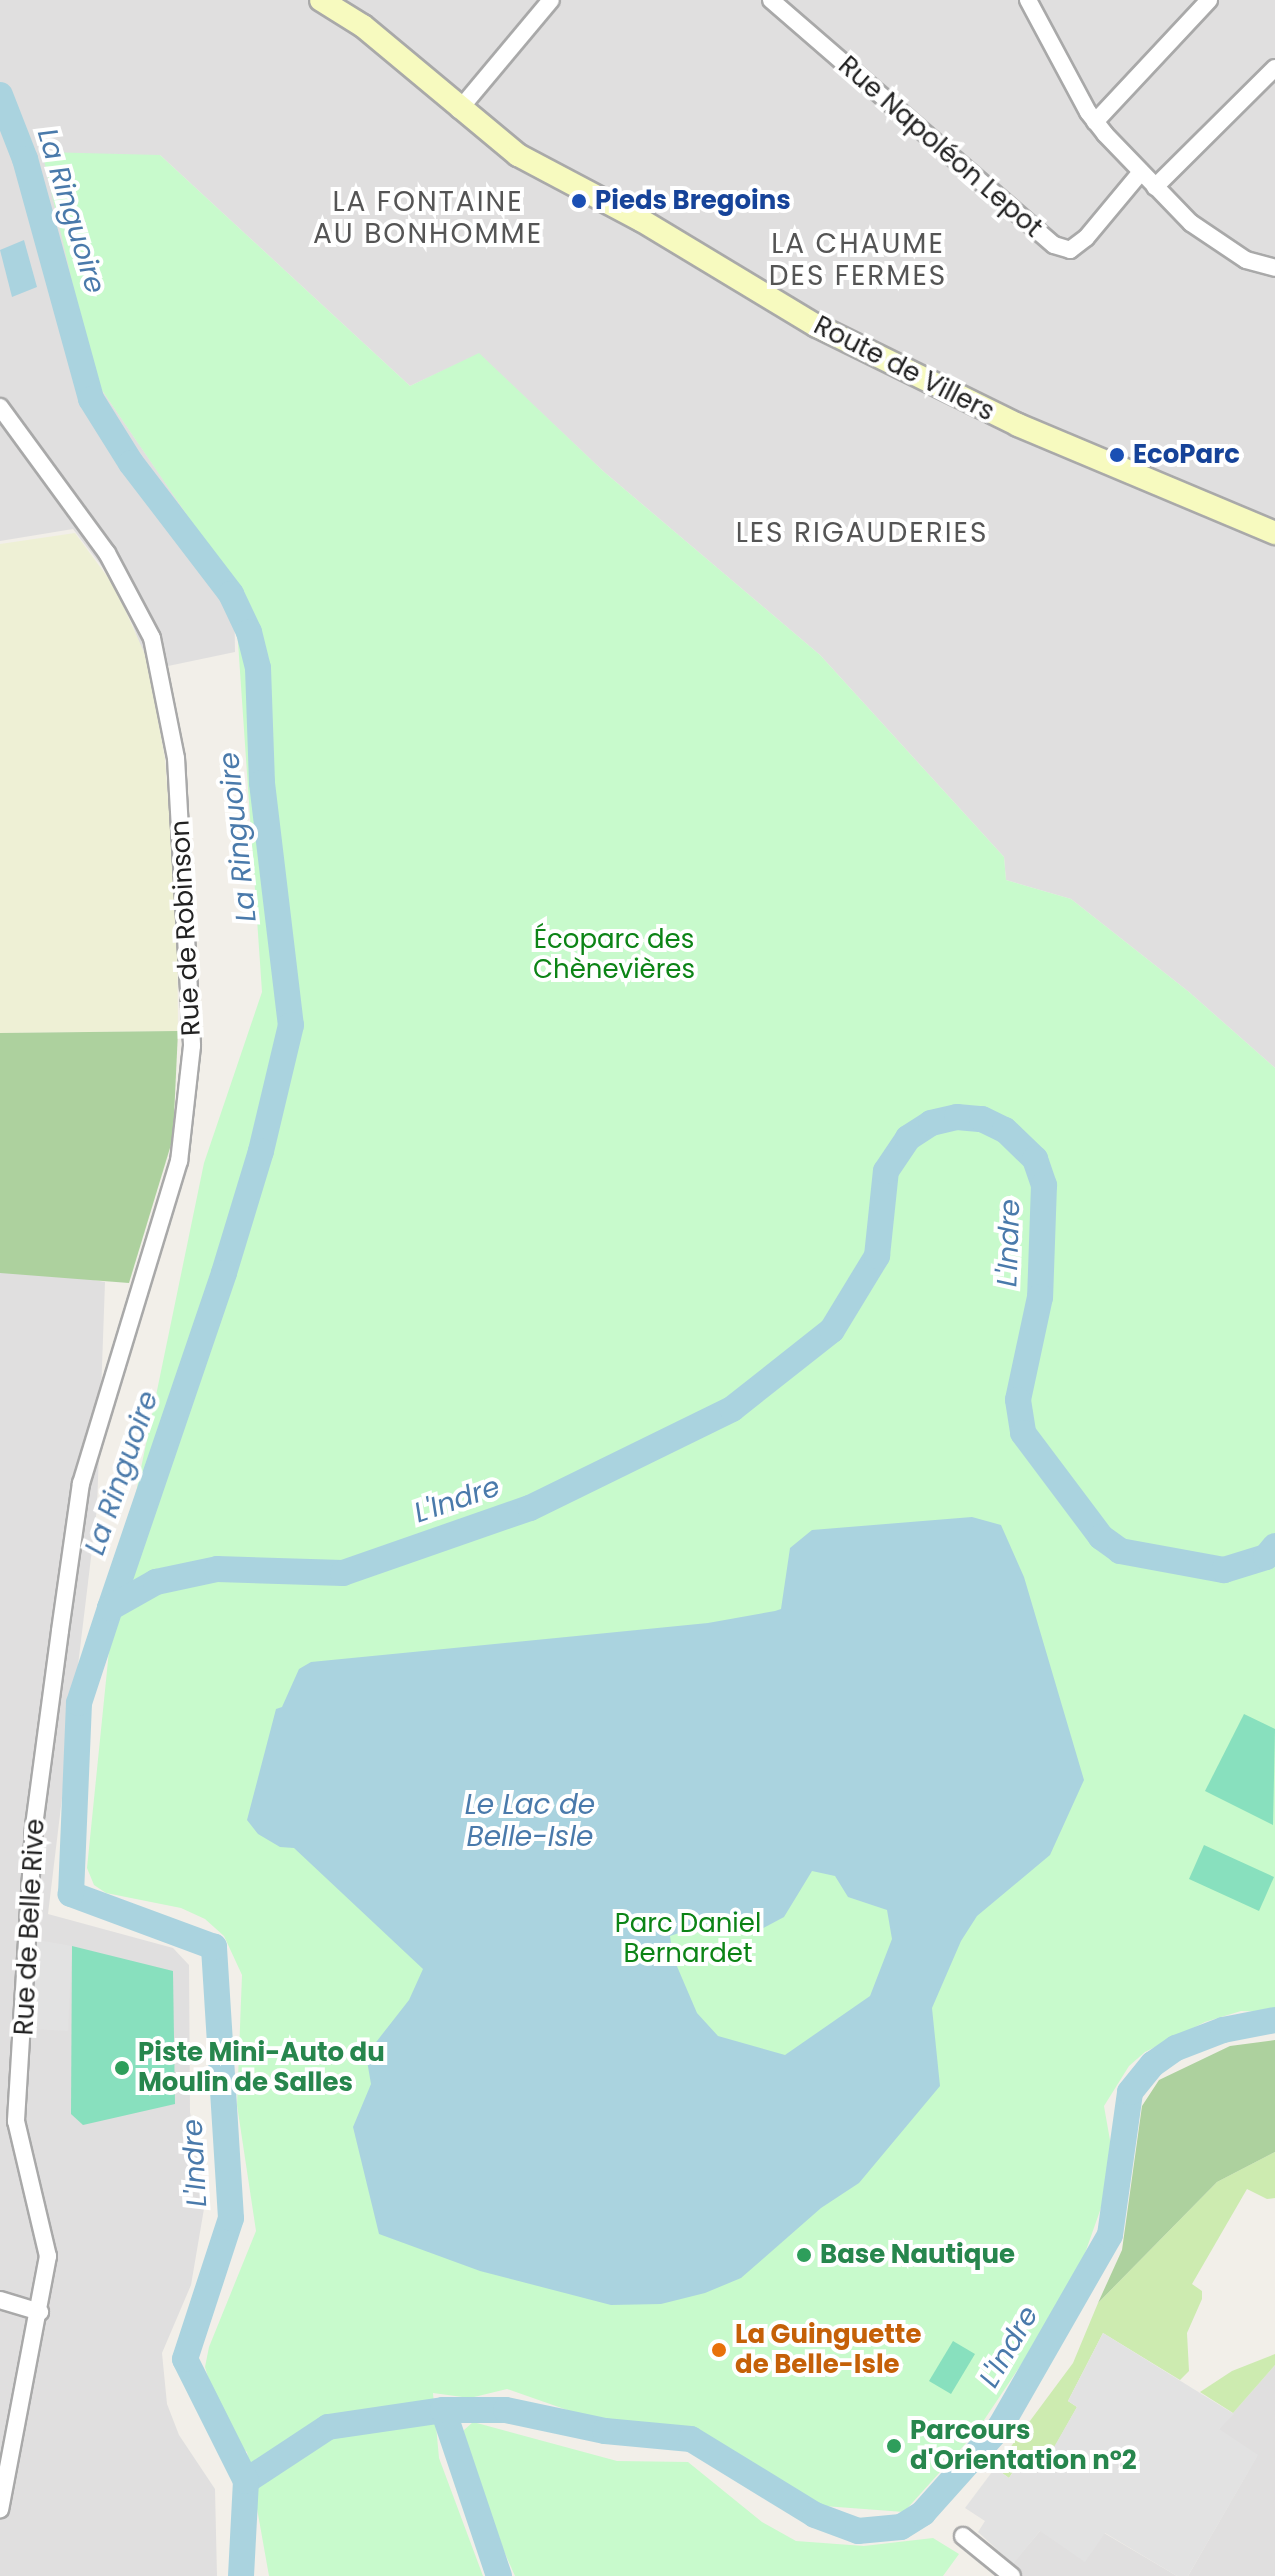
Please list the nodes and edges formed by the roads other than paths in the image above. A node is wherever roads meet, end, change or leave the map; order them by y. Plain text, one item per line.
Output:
1 (321, 0) edge
2 (551, 0) edge
3 (771, 0) edge
4 (1028, 0) edge
5 (1209, 0) edge
6 (1275, 68) edge
7 (459, 110) junction
8 (1095, 122) junction
9 (1141, 172) junction
10 (1155, 187) junction
11 (1275, 268) edge
12 (0, 407) edge
13 (1275, 533) edge
14 (81, 1483) joint
15 (0, 2300) edge
16 (40, 2312) junction
17 (0, 2509) edge
18 (963, 2536) dead end
19 (1005, 2573) edge

1 - 7 main road, Route de Villers
2 - 7 street
3 - 9 street, Rue Napoléon Lepot
4 - 8 street
5 - 8 street
6 - 10 street
7 - 13 main road, Route de Villers
8 - 9 street
9 - 10 street
10 - 11 street
12 - 14 street, Rue de Robinson
14 - 16 street, Rue de Belle Rive
15 - 16 street
16 - 17 street, Rue de Belle Rive
18 - 19 street

